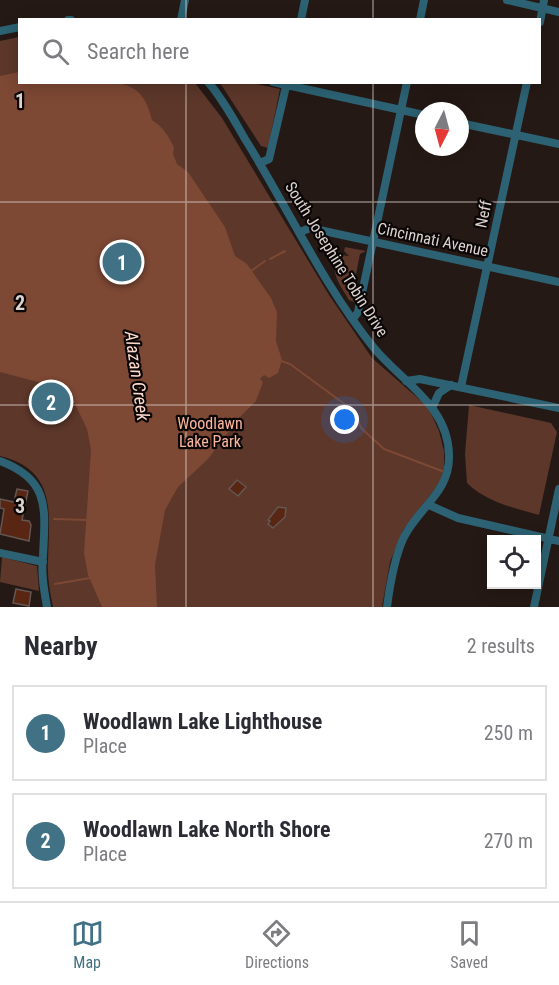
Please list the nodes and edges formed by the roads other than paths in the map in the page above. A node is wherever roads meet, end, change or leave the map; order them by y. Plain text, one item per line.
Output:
1 (185, 0) edge
2 (305, 0) edge
3 (424, 0) edge
4 (507, 0) edge
5 (543, 4) edge
6 (559, 12) edge
7 (181, 18) edge
8 (301, 18) edge
9 (420, 18) edge
10 (18, 27) edge
11 (0, 31) edge
12 (209, 84) edge
13 (286, 84) edge
14 (407, 84) edge
15 (527, 84) edge
16 (402, 111) junction
17 (415, 113) edge
18 (469, 125) edge
19 (515, 135) junction
20 (559, 144) edge
21 (260, 163) junction
22 (300, 232) junction
23 (372, 242) junction
24 (487, 267) junction
25 (559, 282) edge
26 (353, 319) junction
27 (406, 381) junction
28 (450, 385) junction
29 (461, 387) junction
30 (433, 406) junction
31 (559, 408) edge
32 (0, 462) edge
33 (559, 489) edge
34 (429, 505) junction
35 (549, 538) junction
36 (559, 541) edge
37 (0, 553) edge
38 (42, 562) junction
39 (46, 607) edge
40 (387, 607) edge
41 (534, 607) edge

1 - 7 street
2 - 8 street
3 - 9 street
4 - 5 street
5 - 6 street
10 - 11 street
12 - 21 street, South Josephine Tobin Drive
13 - 16 street
13 - 21 street
14 - 16 street
15 - 19 street, Neff
16 - 17 street
16 - 23 street
18 - 19 street
19 - 20 street
19 - 24 street, Neff
21 - 22 street, South Josephine Tobin Drive
22 - 23 street, Cincinnati Avenue
22 - 26 street, South Josephine Tobin Drive
23 - 24 street, Cincinnati Avenue
23 - 26 street
24 - 25 street, Cincinnati Avenue
24 - 29 street, Neff
26 - 27 street, South Josephine Tobin Drive
27 - 28 street
27 - 30 street, South Josephine Tobin Drive
28 - 29 street
28 - 30 street
29 - 31 street
30 - 34 street, South Josephine Tobin Drive
32 - 38 street
33 - 35 street
34 - 35 street
34 - 40 street, South Josephine Tobin Drive
35 - 36 street
35 - 41 street
37 - 38 street
38 - 39 street

